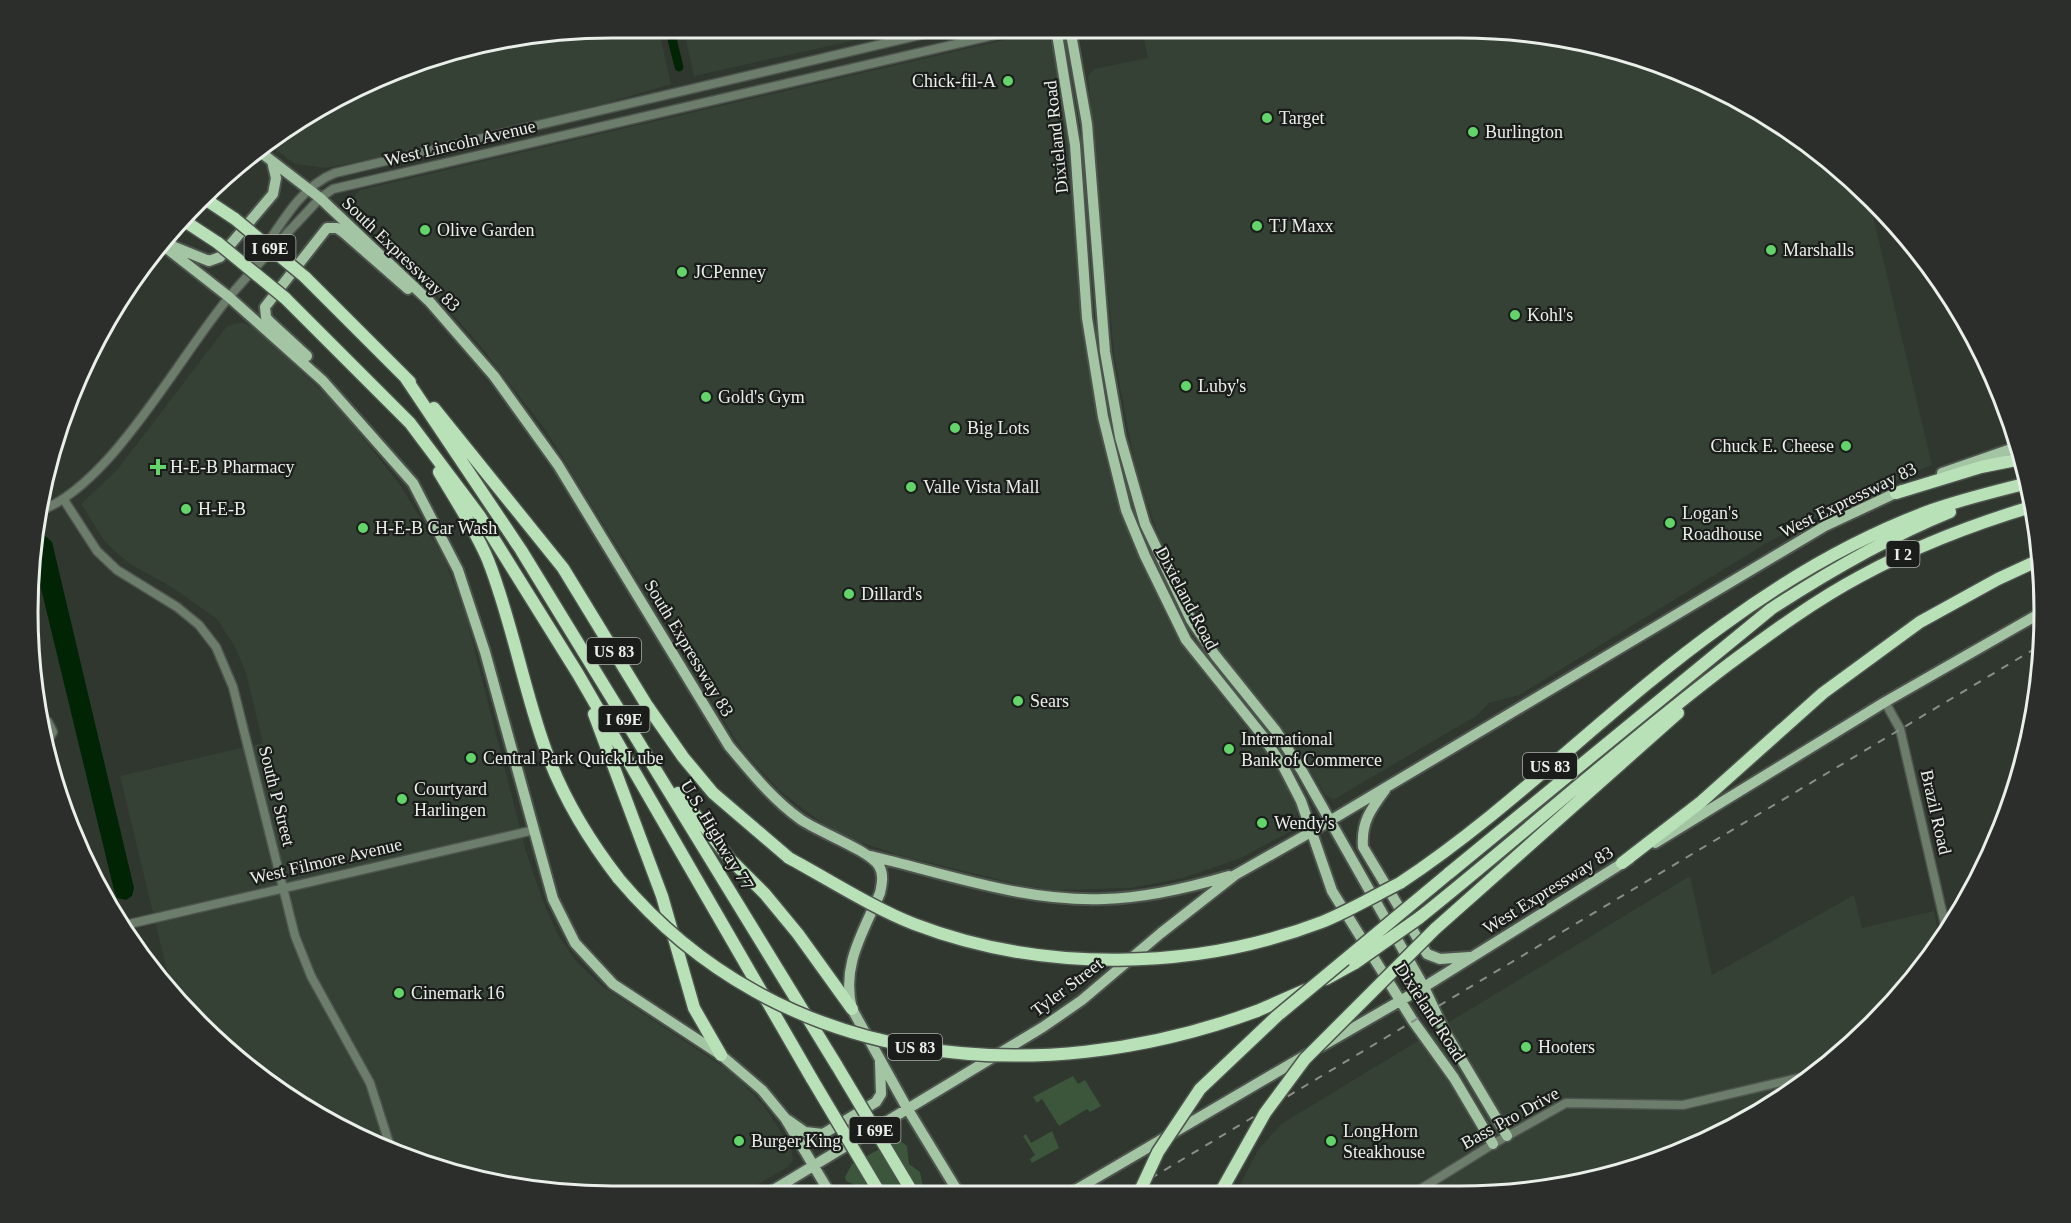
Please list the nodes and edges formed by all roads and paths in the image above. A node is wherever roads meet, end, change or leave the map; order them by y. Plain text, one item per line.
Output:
1 (907, 38) edge
2 (982, 38) edge
3 (1058, 38) edge
4 (1072, 38) edge
5 (264, 155) edge
6 (271, 161) junction
7 (308, 189) junction
8 (320, 198) junction
9 (210, 202) edge
10 (189, 224) edge
11 (169, 246) edge
12 (167, 248) edge
13 (414, 288) junction
14 (229, 297) junction
15 (405, 377) junction
16 (324, 381) junction
17 (410, 423) junction
18 (2010, 450) edge
19 (2013, 461) edge
20 (2019, 485) edge
21 (2006, 489) junction
22 (1896, 493) junction
23 (64, 500) junction
24 (48, 507) edge
25 (2024, 509) edge
26 (2031, 564) edge
27 (2034, 617) edge
28 (1783, 625) junction
29 (578, 674) junction
30 (1885, 702) junction
31 (645, 750) junction
32 (1389, 785) junction
33 (1330, 821) junction
34 (534, 830) junction
35 (1311, 832) junction
36 (868, 855) junction
37 (1622, 863) junction
38 (1235, 875) junction
39 (282, 889) junction
40 (1944, 919) edge
41 (130, 924) edge
42 (1471, 957) junction
43 (1424, 987) junction
44 (1401, 999) junction
45 (852, 1009) junction
46 (721, 1055) junction
47 (880, 1058) junction
48 (1791, 1080) edge
49 (907, 1108) junction
50 (785, 1118) junction
51 (1507, 1136) junction
52 (388, 1140) edge
53 (1493, 1144) junction
54 (813, 1166) junction
55 (780, 1186) edge
56 (825, 1186) edge
57 (876, 1186) edge
58 (909, 1186) edge
59 (955, 1186) edge
60 (1082, 1186) edge
61 (1142, 1186) edge
62 (1224, 1186) edge
63 (1425, 1186) edge

1 - 7 street, West Lincoln Avenue
2 - 8 street, West Lincoln Avenue
3 - 35 main road, Dixieland Road
4 - 33 main road, Dixieland Road
5 - 6 main road, South Expressway 83
6 - 7 main road, South Expressway 83
6 - 11 main road
7 - 8 main road, South Expressway 83
7 - 14 street
8 - 13 main road, South Expressway 83
8 - 14 street, West Lincoln Avenue
9 - 15 highway, I 69E, bridge
10 - 17 highway, I 69E, bridge
12 - 14 main road
13 - 16 main road
13 - 36 main road, South Expressway 83
14 - 16 main road
14 - 23 street, West Lincoln Avenue
15 - 21 highway, US 83, bridge
15 - 31 highway, U.S. Highway 77 / I 69E
16 - 34 main road
17 - 28 highway, US 83, bridge
17 - 29 highway, I 69E
18 - 22 main road, West Expressway 83
19 - 22 highway
20 - 21 highway
21 - 61 highway, bridge
22 - 32 main road, West Expressway 83
23 - 24 street, West Lincoln Avenue
23 - 39 street, South P Street
25 - 28 highway, I 2
26 - 37 highway
27 - 30 main road, West Expressway 83
28 - 62 highway, bridge
29 - 46 highway
29 - 57 highway, I 69E, bridge
30 - 37 main road, West Expressway 83
30 - 40 street, Brazil Road
31 - 45 highway
31 - 58 highway, U.S. Highway 77 / I 69E, bridge
32 - 33 main road, West Expressway 83
32 - 42 main road
33 - 35 main road, West Expressway 83
33 - 43 main road, Dixieland Road
34 - 39 street, West Filmore Avenue
34 - 46 main road
35 - 38 main road, West Expressway 83
35 - 44 main road, Dixieland Road
36 - 38 main road, South Expressway 83
36 - 45 main road
37 - 42 main road, West Expressway 83
38 - 49 main road, Tyler Street
39 - 41 street, West Filmore Avenue
39 - 52 street, South P Street
42 - 43 main road, West Expressway 83
43 - 44 main road, West Expressway 83
43 - 51 main road, Dixieland Road
44 - 53 main road, Dixieland Road
44 - 60 main road, West Expressway 83
45 - 47 main road
46 - 50 main road
47 - 49 main road
47 - 50 main road
48 - 51 street, Bass Pro Drive
49 - 54 main road, Tyler Street
49 - 59 main road
50 - 54 main road
51 - 53 street, Bass Pro Drive
53 - 63 street, Bass Pro Drive
54 - 55 main road, Tyler Street
54 - 56 main road

